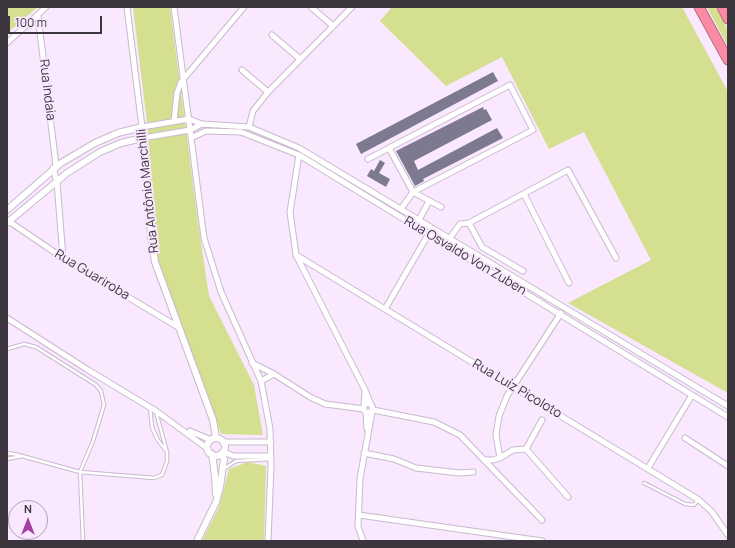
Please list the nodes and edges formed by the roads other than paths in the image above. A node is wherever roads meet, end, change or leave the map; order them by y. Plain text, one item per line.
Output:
1 (46, 7) edge
2 (127, 7) edge
3 (174, 7) edge
4 (244, 7) edge
5 (311, 7) edge
6 (352, 7) edge
7 (699, 7) edge
8 (722, 7) edge
9 (38, 15) junction
10 (728, 19) edge
11 (333, 26) junction
12 (272, 35) dead end
13 (7, 43) edge
14 (300, 59) junction
15 (728, 60) edge
16 (242, 70) dead end
17 (183, 79) junction
18 (268, 92) junction
19 (190, 119) junction
20 (174, 121) junction
21 (202, 124) junction
22 (142, 126) junction
23 (249, 127) junction
24 (190, 130) junction
25 (143, 138) junction
26 (191, 138) junction
27 (389, 148) junction
28 (299, 155) junction
29 (368, 160) dead end
30 (55, 167) junction
31 (57, 182) junction
32 (413, 192) junction
33 (524, 194) junction
34 (429, 201) junction
35 (441, 207) dead end
36 (401, 209) junction
37 (7, 210) edge
38 (419, 220) junction
39 (8, 222) edge
40 (469, 223) junction
41 (429, 234) junction
42 (450, 238) junction
43 (296, 255) junction
44 (63, 258) junction
45 (616, 258) dead end
46 (524, 271) dead end
47 (569, 283) dead end
48 (385, 309) junction
49 (561, 313) junction
50 (7, 318) edge
51 (178, 327) junction
52 (7, 349) edge
53 (252, 363) junction
54 (274, 374) junction
55 (261, 381) junction
56 (513, 387) junction
57 (365, 390) junction
58 (692, 395) junction
59 (728, 406) edge
60 (150, 407) junction
61 (368, 410) junction
62 (156, 411) junction
63 (728, 417) edge
64 (542, 420) dead end
65 (178, 426) junction
66 (685, 438) dead end
67 (213, 439) junction
68 (224, 442) junction
69 (271, 442) junction
70 (526, 449) junction
71 (168, 452) junction
72 (210, 452) junction
73 (223, 452) junction
74 (7, 453) edge
75 (364, 453) junction
76 (22, 456) junction
77 (271, 456) junction
78 (500, 458) junction
79 (7, 459) edge
80 (484, 460) junction
81 (728, 466) edge
82 (648, 468) junction
83 (80, 472) junction
84 (473, 472) dead end
85 (223, 474) junction
86 (644, 482) dead end
87 (568, 497) dead end
88 (699, 500) junction
89 (216, 502) junction
90 (359, 515) junction
91 (542, 520) dead end
92 (728, 535) edge
93 (532, 540) edge
94 (83, 541) edge
95 (197, 541) edge
96 (268, 541) edge
97 (363, 541) edge
98 (542, 541) edge

1 - 9 street
2 - 22 street, Rua Antônio Marchilli
3 - 17 street
4 - 17 street
5 - 11 street
6 - 11 street
7 - 15 highway
8 - 10 highway
9 - 13 street
9 - 30 street, Rua Indaia
11 - 14 street
12 - 14 street
14 - 18 street
16 - 18 street
17 - 19 street
17 - 20 street
18 - 23 street
19 - 20 street, Rua Osvaldo Von Zuben
19 - 21 street, Rua Osvaldo Von Zuben
19 - 24 street
20 - 22 street, Rua Osvaldo Von Zuben
21 - 23 street, Rua Osvaldo Von Zuben
21 - 24 street
22 - 25 street, Rua Antônio Marchilli
22 - 30 street, Rua Osvaldo Von Zuben
23 - 36 street, Rua Osvaldo Von Zuben
24 - 25 street
24 - 26 street
25 - 31 street
25 - 51 street, Rua Antônio Marchilli
26 - 28 street, Rua Osvaldo Von Zuben
26 - 53 street
27 - 29 street
27 - 32 street
27 - 32 street
28 - 41 street, Rua Osvaldo Von Zuben
28 - 43 street
30 - 31 street, Rua Indaia
30 - 37 street, Rua Osvaldo Von Zuben
31 - 39 street
31 - 44 street, Rua Indaia
32 - 34 street
32 - 36 street
33 - 40 street
33 - 45 street
33 - 47 street
34 - 35 street
34 - 38 street
36 - 38 street, Rua Osvaldo Von Zuben
38 - 42 street, Rua Osvaldo Von Zuben
39 - 44 street, Rua Guariroba
40 - 42 street
40 - 46 street
41 - 48 street
41 - 49 street, Rua Osvaldo Von Zuben
42 - 59 street, Rua Osvaldo Von Zuben
43 - 48 street, Rua Luíz Picoloto
43 - 57 street
44 - 51 street, Rua Guariroba
48 - 56 street, Rua Luíz Picoloto
49 - 56 street
49 - 58 street, Rua Osvaldo Von Zuben
50 - 60 street
51 - 67 street, Rua Antônio Marchilli
52 - 83 lane
53 - 54 street
53 - 55 street
54 - 55 street
54 - 61 street
55 - 69 street
56 - 78 street
56 - 82 street, Rua Luíz Picoloto
57 - 61 street
57 - 61 street
58 - 63 street, Rua Osvaldo Von Zuben
58 - 82 street
60 - 62 street
60 - 71 lane
61 - 75 street
61 - 80 street
62 - 65 street
62 - 71 lane
64 - 70 street
65 - 67 street
65 - 72 street
66 - 81 street
67 - 68 street
67 - 72 street
68 - 69 street
68 - 73 street
69 - 77 street
70 - 78 street
70 - 87 street
71 - 83 lane
72 - 73 street
72 - 89 street
73 - 77 street
73 - 85 street
74 - 76 lane
75 - 84 street
75 - 90 street
76 - 79 lane
76 - 83 lane
77 - 85 lane
77 - 96 street
78 - 80 street
80 - 91 street
82 - 88 street, Rua Luíz Picoloto
83 - 94 lane
85 - 89 street
86 - 88 lane
88 - 92 street, Rua Luíz Picoloto
89 - 95 street
90 - 93 street
90 - 97 street
93 - 98 street

